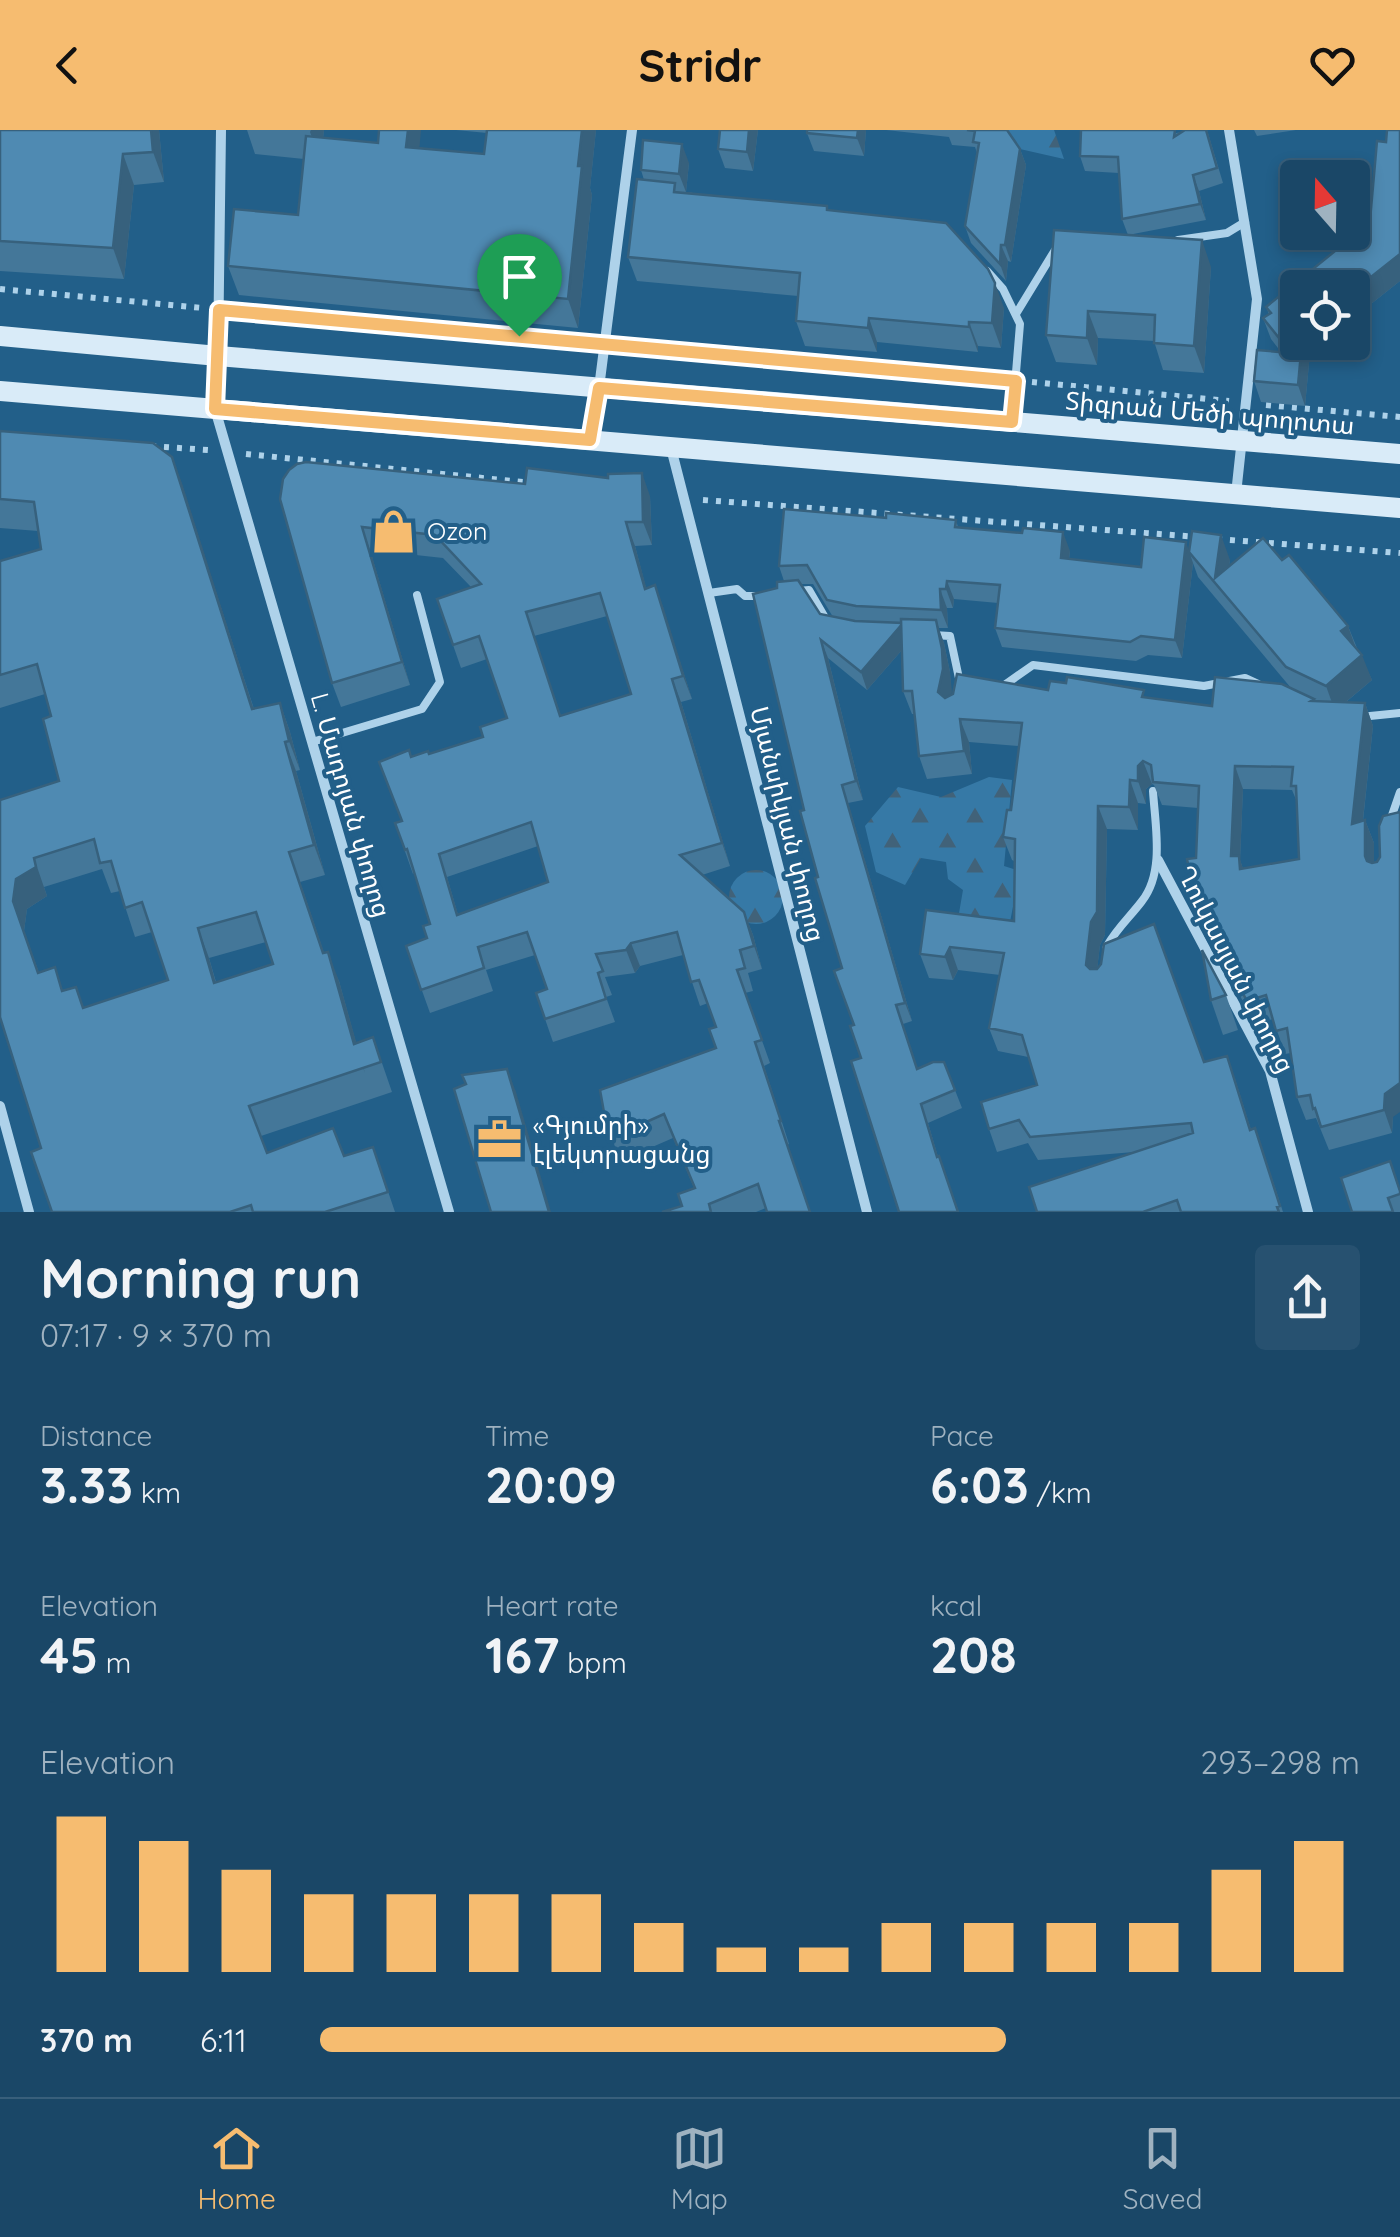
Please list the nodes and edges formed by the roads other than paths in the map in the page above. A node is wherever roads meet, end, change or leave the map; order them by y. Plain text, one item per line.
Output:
1 (221, 130) edge
2 (632, 130) edge
3 (1229, 130) edge
4 (624, 194) junction
5 (643, 196) edge
6 (1244, 222) junction
7 (1173, 240) edge
8 (1072, 246) edge
9 (980, 263) edge
10 (1016, 314) junction
11 (0, 336) edge
12 (218, 356) junction
13 (599, 388) junction
14 (0, 390) edge
15 (215, 409) junction
16 (1012, 422) junction
17 (590, 440) junction
18 (1242, 441) junction
19 (670, 447) junction
20 (1400, 454) edge
21 (1236, 494) junction
22 (1400, 508) edge
23 (794, 592) edge
24 (708, 594) junction
25 (778, 594) edge
26 (417, 595) dead end
27 (829, 625) edge
28 (914, 634) edge
29 (961, 685) junction
30 (974, 686) edge
31 (988, 686) edge
32 (1263, 686) edge
33 (957, 700) edge
34 (1400, 714) edge
35 (1352, 717) edge
36 (312, 742) junction
37 (1153, 791) edge
38 (1400, 792) edge
39 (1386, 832) edge
40 (1158, 860) junction
41 (1105, 959) edge
42 (0, 1106) edge
43 (30, 1212) edge
44 (449, 1212) edge
45 (867, 1212) edge
46 (1308, 1212) edge

1 - 12 street, L. Մադոյան փողոց
2 - 4 street
3 - 6 street
4 - 5 lane
4 - 13 street
6 - 7 lane
6 - 18 street
8 - 10 lane
9 - 10 lane
10 - 16 lane
11 - 12 main road, Տիգրան Մեծի պողոտա
12 - 13 main road, Տիգրան Մեծի պողոտա
12 - 15 street, L. Մադոյան փողոց
13 - 16 main road, Տիգրան Մեծի պողոտա
13 - 17 street
14 - 15 main road
15 - 17 main road
15 - 36 street, L. Մադոյան փողոց
16 - 18 main road, Տիգրան Մեծի պողոտա
17 - 19 main road
18 - 20 main road, Տիգրան Մեծի պողոտա
18 - 21 street
19 - 21 main road
19 - 24 street, Մյանսիկյան փողոց
21 - 22 main road
23 - 27 lane
24 - 25 lane
24 - 45 street, Մյանսիկյան փողոց
26 - 36 lane
28 - 29 lane
29 - 30 lane
29 - 33 lane
31 - 32 lane
34 - 35 lane
36 - 44 street, L. Մադոյան փողոց
37 - 40 lane
38 - 39 lane
40 - 41 lane
40 - 46 street, Ղուկասյան փողոց
42 - 43 street

